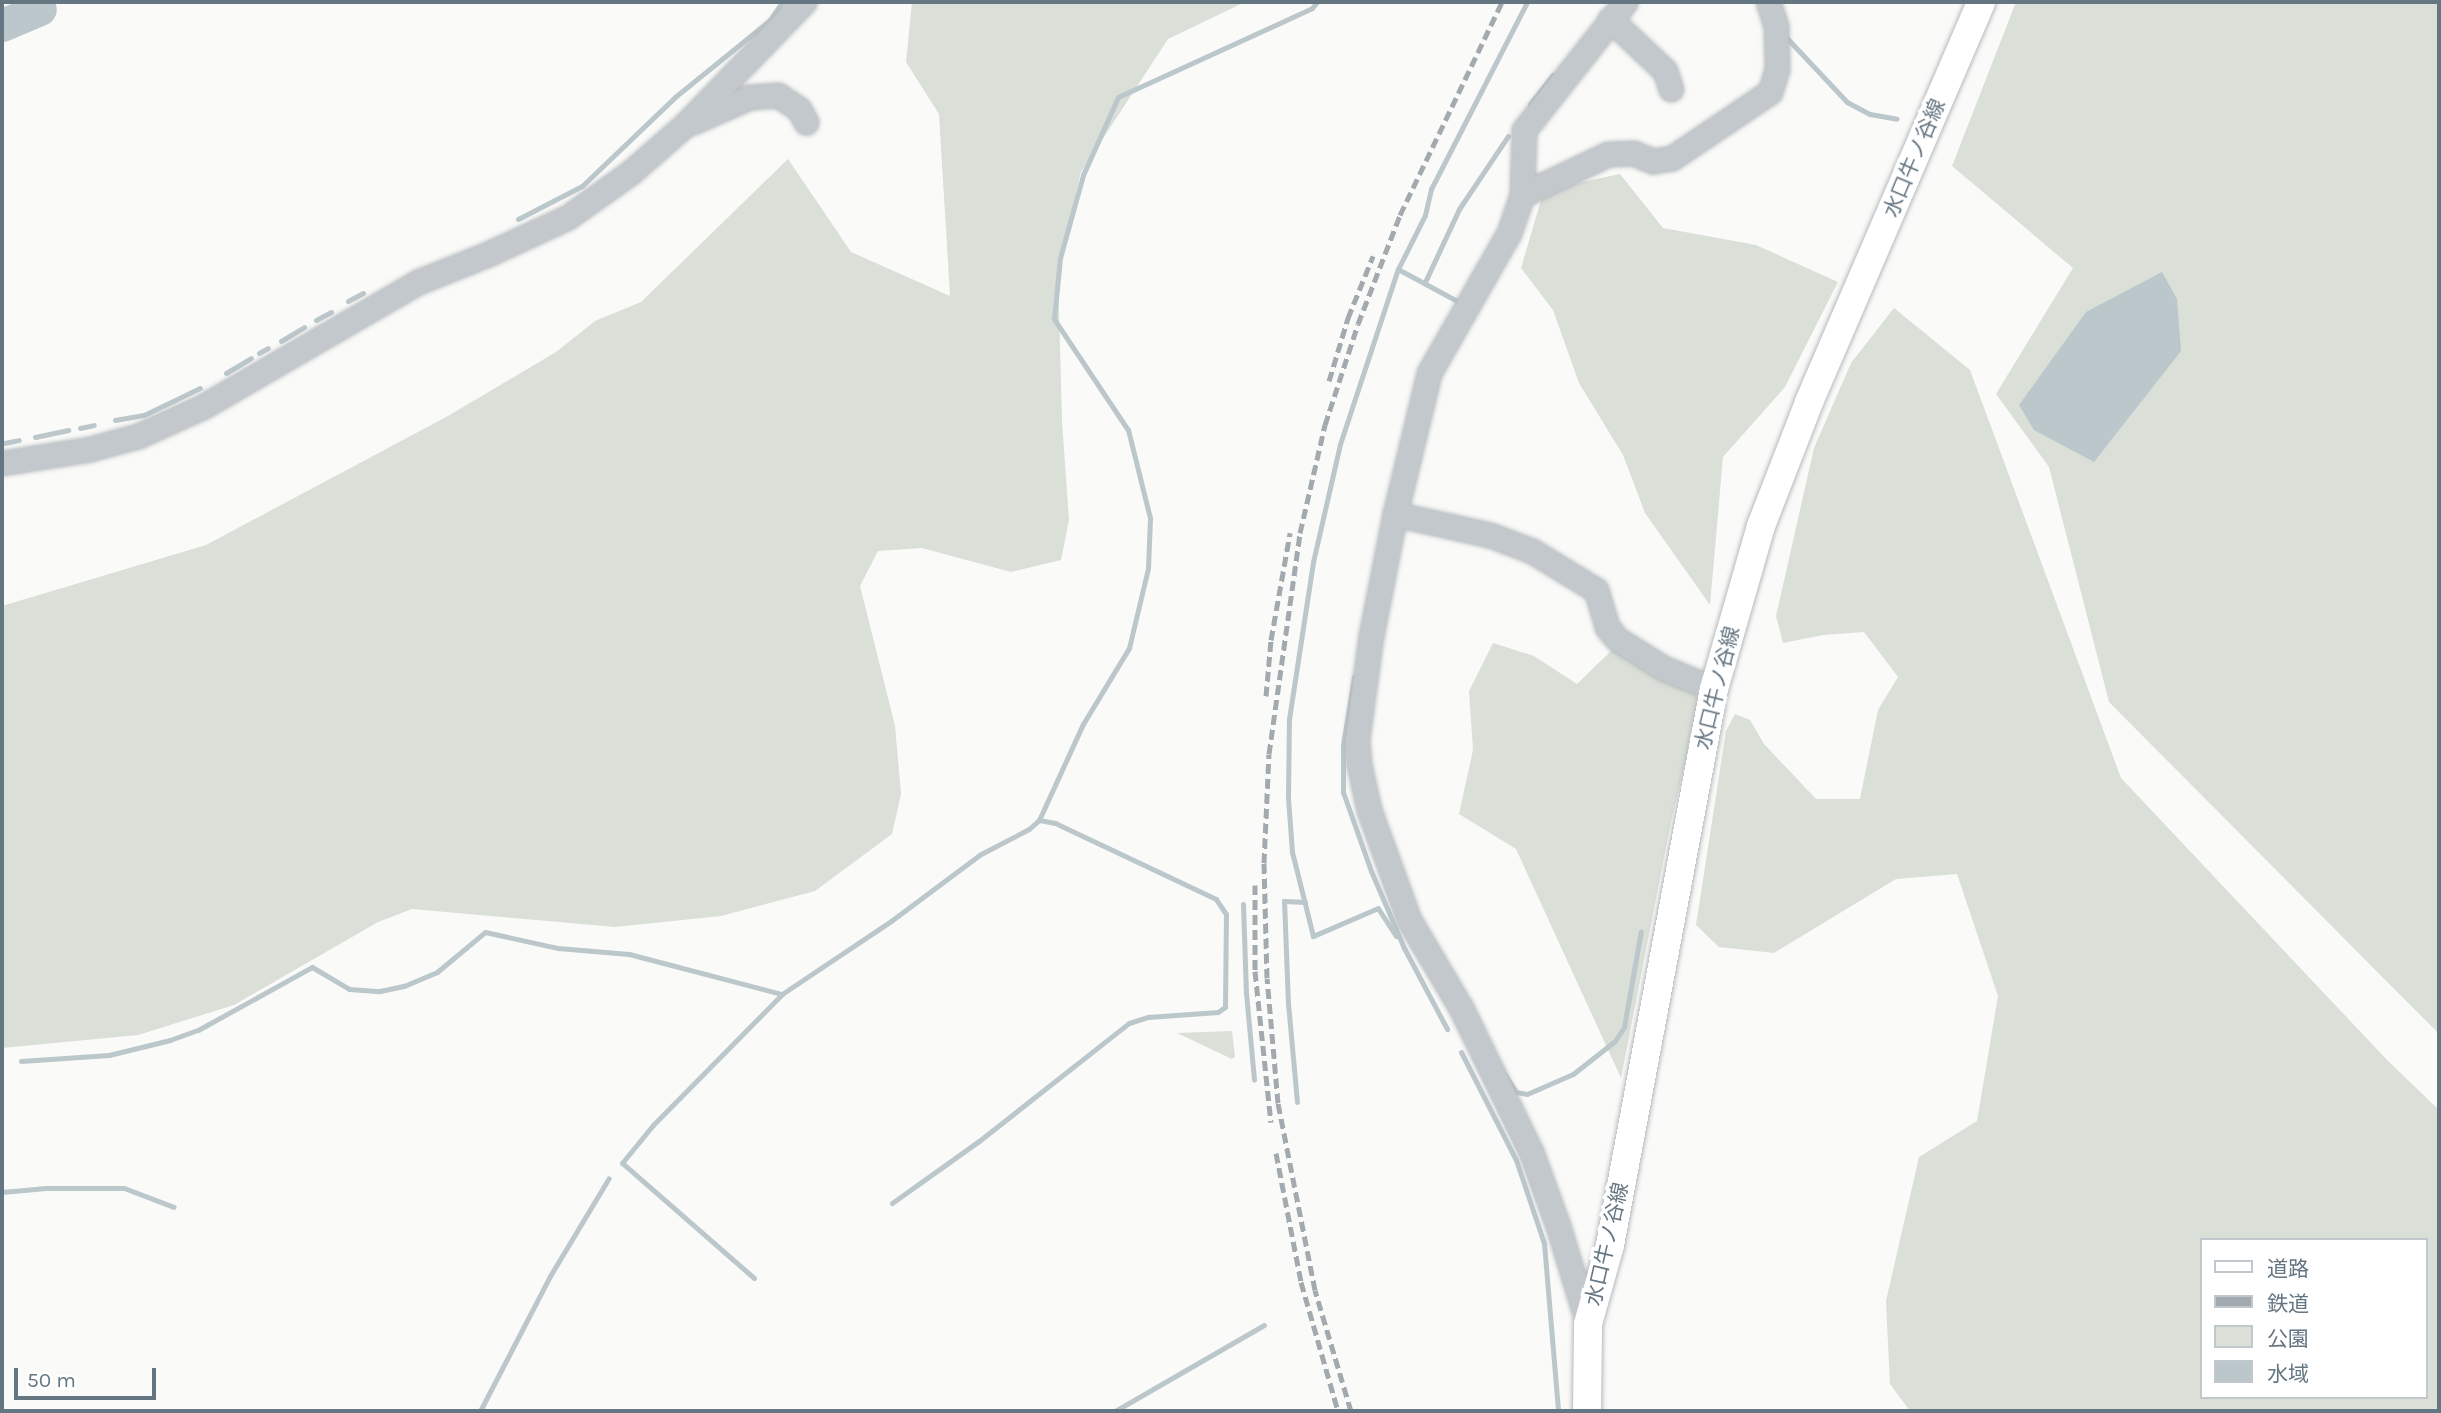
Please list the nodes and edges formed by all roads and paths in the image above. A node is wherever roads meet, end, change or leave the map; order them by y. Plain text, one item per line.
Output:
1 (804, 2) edge
2 (1768, 2) edge
3 (1981, 2) edge
4 (1617, 10) edge
5 (1671, 89) dead end
6 (806, 122) dead end
7 (686, 124) junction
8 (1521, 195) junction
9 (2, 463) edge
10 (1395, 514) junction
11 (1714, 689) junction
12 (1588, 1324) junction
13 (1587, 1411) edge

1 - 7 street
2 - 8 street
3 - 11 main road, 水口牛ノ谷線
4 - 5 street
4 - 8 street
6 - 7 street
7 - 9 street
8 - 10 street
10 - 11 street
10 - 12 street
11 - 12 main road, 水口牛ノ谷線
12 - 13 main road, 水口牛ノ谷線

